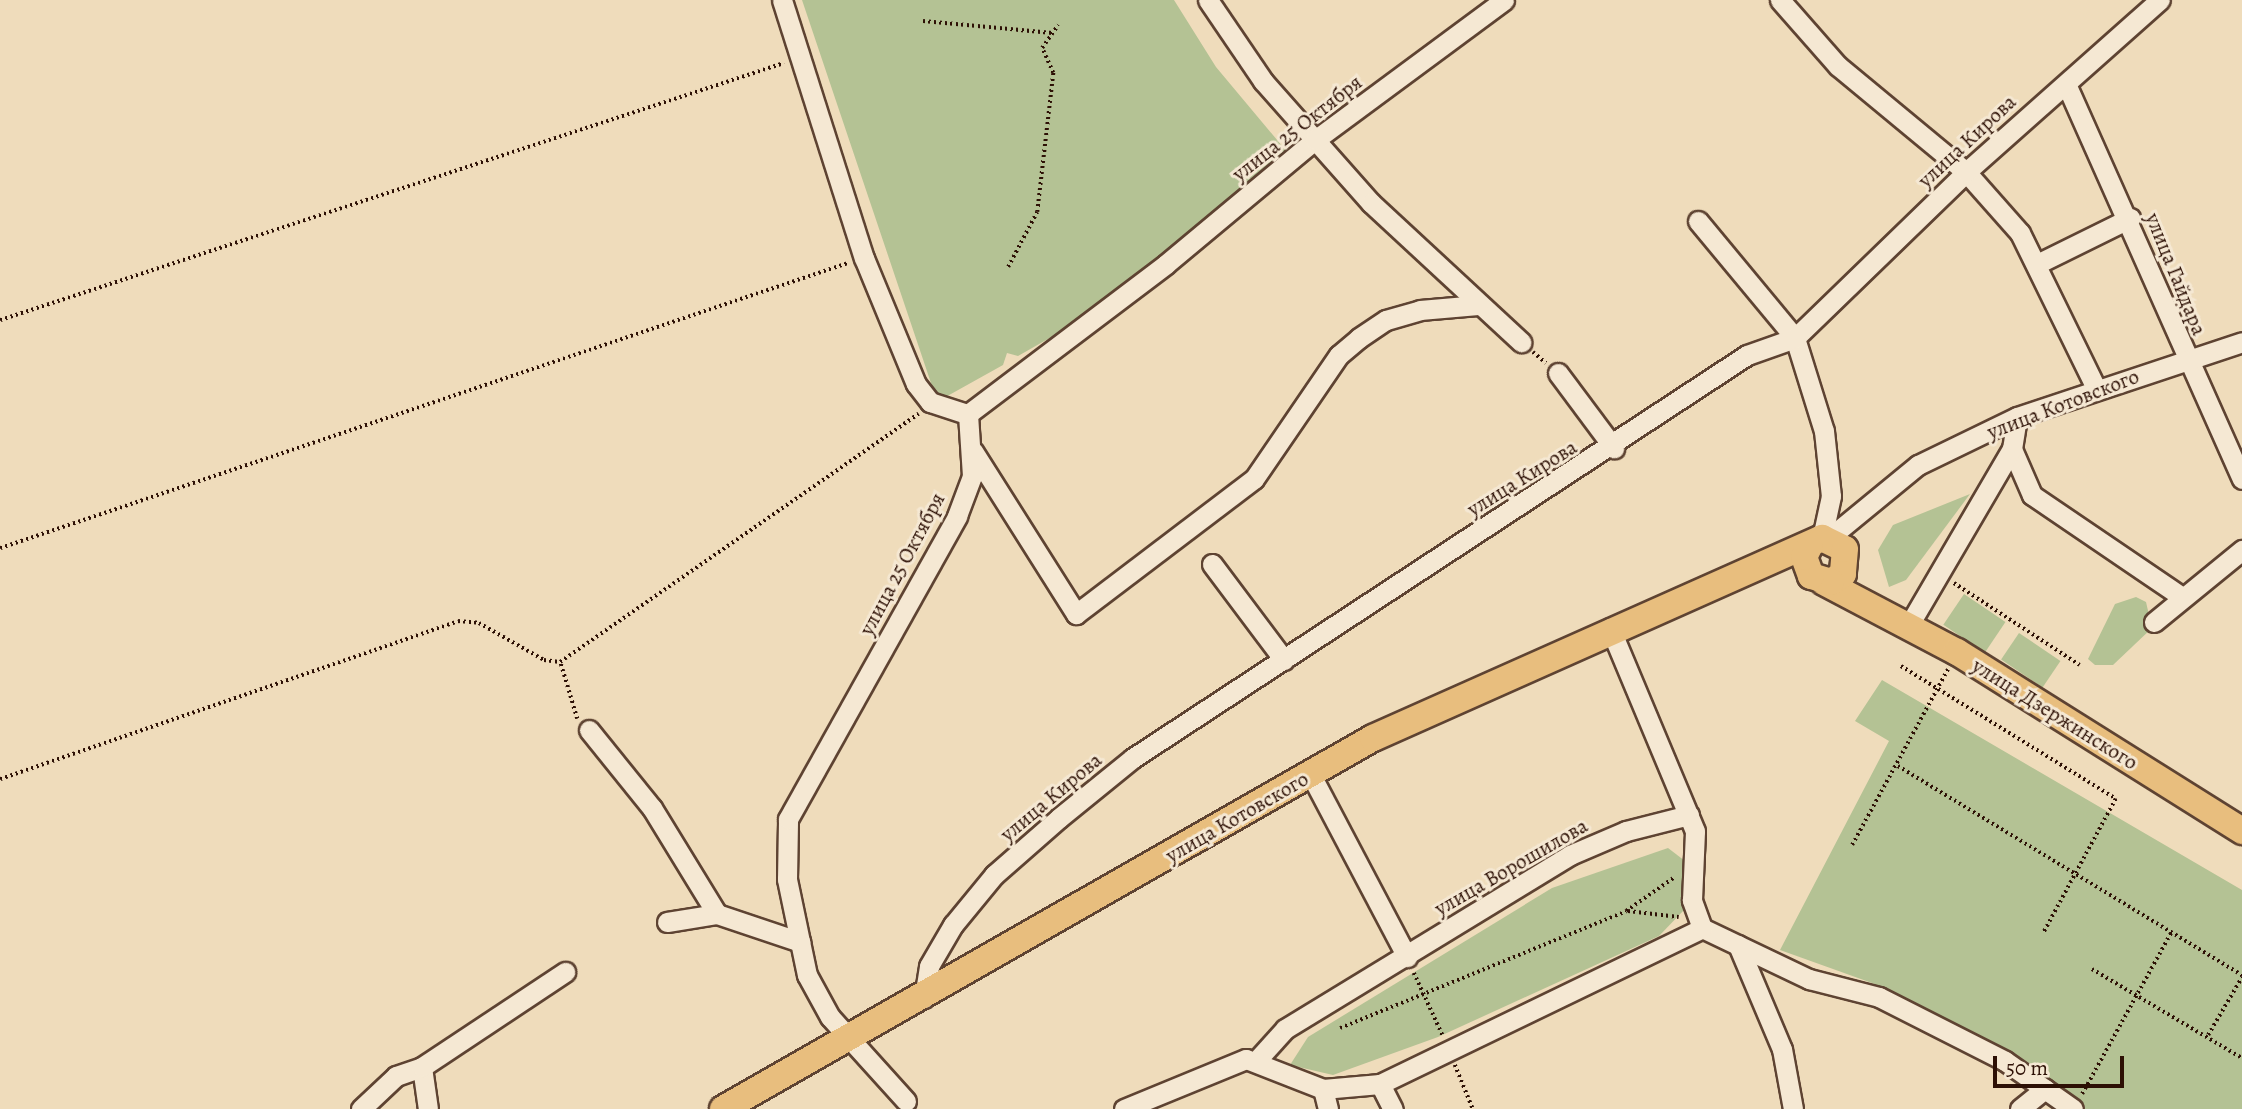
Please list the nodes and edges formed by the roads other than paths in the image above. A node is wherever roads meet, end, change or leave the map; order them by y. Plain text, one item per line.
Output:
1 (782, 0) edge
2 (1208, 0) edge
3 (1504, 0) edge
4 (1780, 0) edge
5 (2160, 0) edge
6 (2067, 86) junction
7 (1315, 140) junction
8 (1966, 172) junction
9 (2130, 218) junction
10 (1698, 221) dead end
11 (2037, 264) junction
12 (1478, 306) junction
13 (1795, 338) junction
14 (1521, 342) road end
15 (2242, 342) edge
16 (2186, 360) junction
17 (1558, 373) road end
18 (2096, 388) junction
19 (968, 414) junction
20 (2017, 417) junction
21 (1614, 448) junction
22 (2012, 449) junction
23 (972, 450) junction
24 (2242, 479) edge
25 (1831, 547) junction
26 (2242, 550) edge
27 (1769, 559) junction
28 (1212, 564) dead end
29 (1817, 579) junction
30 (2182, 597) junction
31 (1865, 602) junction
32 (2154, 622) dead end
33 (1909, 625) junction
34 (1610, 628) junction
35 (1284, 660) junction
36 (589, 730) road end
37 (1311, 775) junction
38 (1689, 816) junction
39 (2242, 831) edge
40 (717, 914) junction
41 (667, 922) dead end
42 (1699, 923) junction
43 (800, 942) junction
44 (1738, 945) junction
45 (1407, 957) junction
46 (565, 972) dead end
47 (924, 998) junction
48 (850, 1039) junction
49 (1256, 1061) junction
50 (422, 1067) junction
51 (1380, 1084) junction
52 (1323, 1089) junction
53 (2045, 1089) junction
54 (906, 1101) dead end
55 (2076, 1103) edge
56 (362, 1109) edge
57 (428, 1109) edge
58 (723, 1109) edge
59 (1125, 1109) edge
60 (1328, 1109) edge
61 (1393, 1109) edge
62 (1793, 1109) edge
63 (2020, 1109) edge

1 - 19 street
2 - 7 street
3 - 7 street, улица 25 Октября
4 - 8 street
5 - 6 street, улица Кирова
6 - 8 street, улица Кирова
6 - 9 street, улица Гайдара
7 - 12 street
7 - 19 street, улица 25 Октября
8 - 11 street
8 - 13 street, улица Кирова
9 - 11 street
9 - 16 street, улица Гайдара
10 - 13 street
11 - 18 street
12 - 14 street
12 - 23 street
13 - 21 street, улица Кирова
13 - 25 street
15 - 16 street, улица Котовского
16 - 18 street, улица Котовского
16 - 24 street, улица Гайдара
17 - 21 street
18 - 20 street, улица Котовского
19 - 23 street, улица 25 Октября
20 - 22 street
20 - 25 street, улица Котовского
21 - 35 street, улица Кирова
22 - 30 street
22 - 33 street
23 - 43 street, улица 25 Октября
25 - 27 highway, улица Котовского
25 - 29 highway
25 - 29 highway
25 - 31 highway
26 - 30 street
27 - 29 highway
27 - 34 highway, улица Котовского
28 - 35 street
29 - 31 highway, улица Дзержинского
30 - 32 street
31 - 33 highway, улица Дзержинского
33 - 39 highway, улица Дзержинского
34 - 37 highway, улица Котовского
34 - 38 street
35 - 47 street, улица Кирова
36 - 40 street
37 - 45 street
37 - 47 highway, улица Котовского
38 - 42 street
38 - 45 street, улица Ворошилова
40 - 41 street
40 - 43 street
42 - 44 street
42 - 51 street
43 - 48 street, улица 25 Октября
44 - 53 street
44 - 62 street
45 - 49 street, улица Ворошилова
46 - 50 street
47 - 48 highway, улица Котовского
48 - 54 street, улица 25 Октября
48 - 58 highway, улица Котовского
49 - 52 street
49 - 59 street
50 - 56 street
50 - 57 street
51 - 52 street
51 - 61 street
52 - 60 street
53 - 55 street
53 - 63 street

